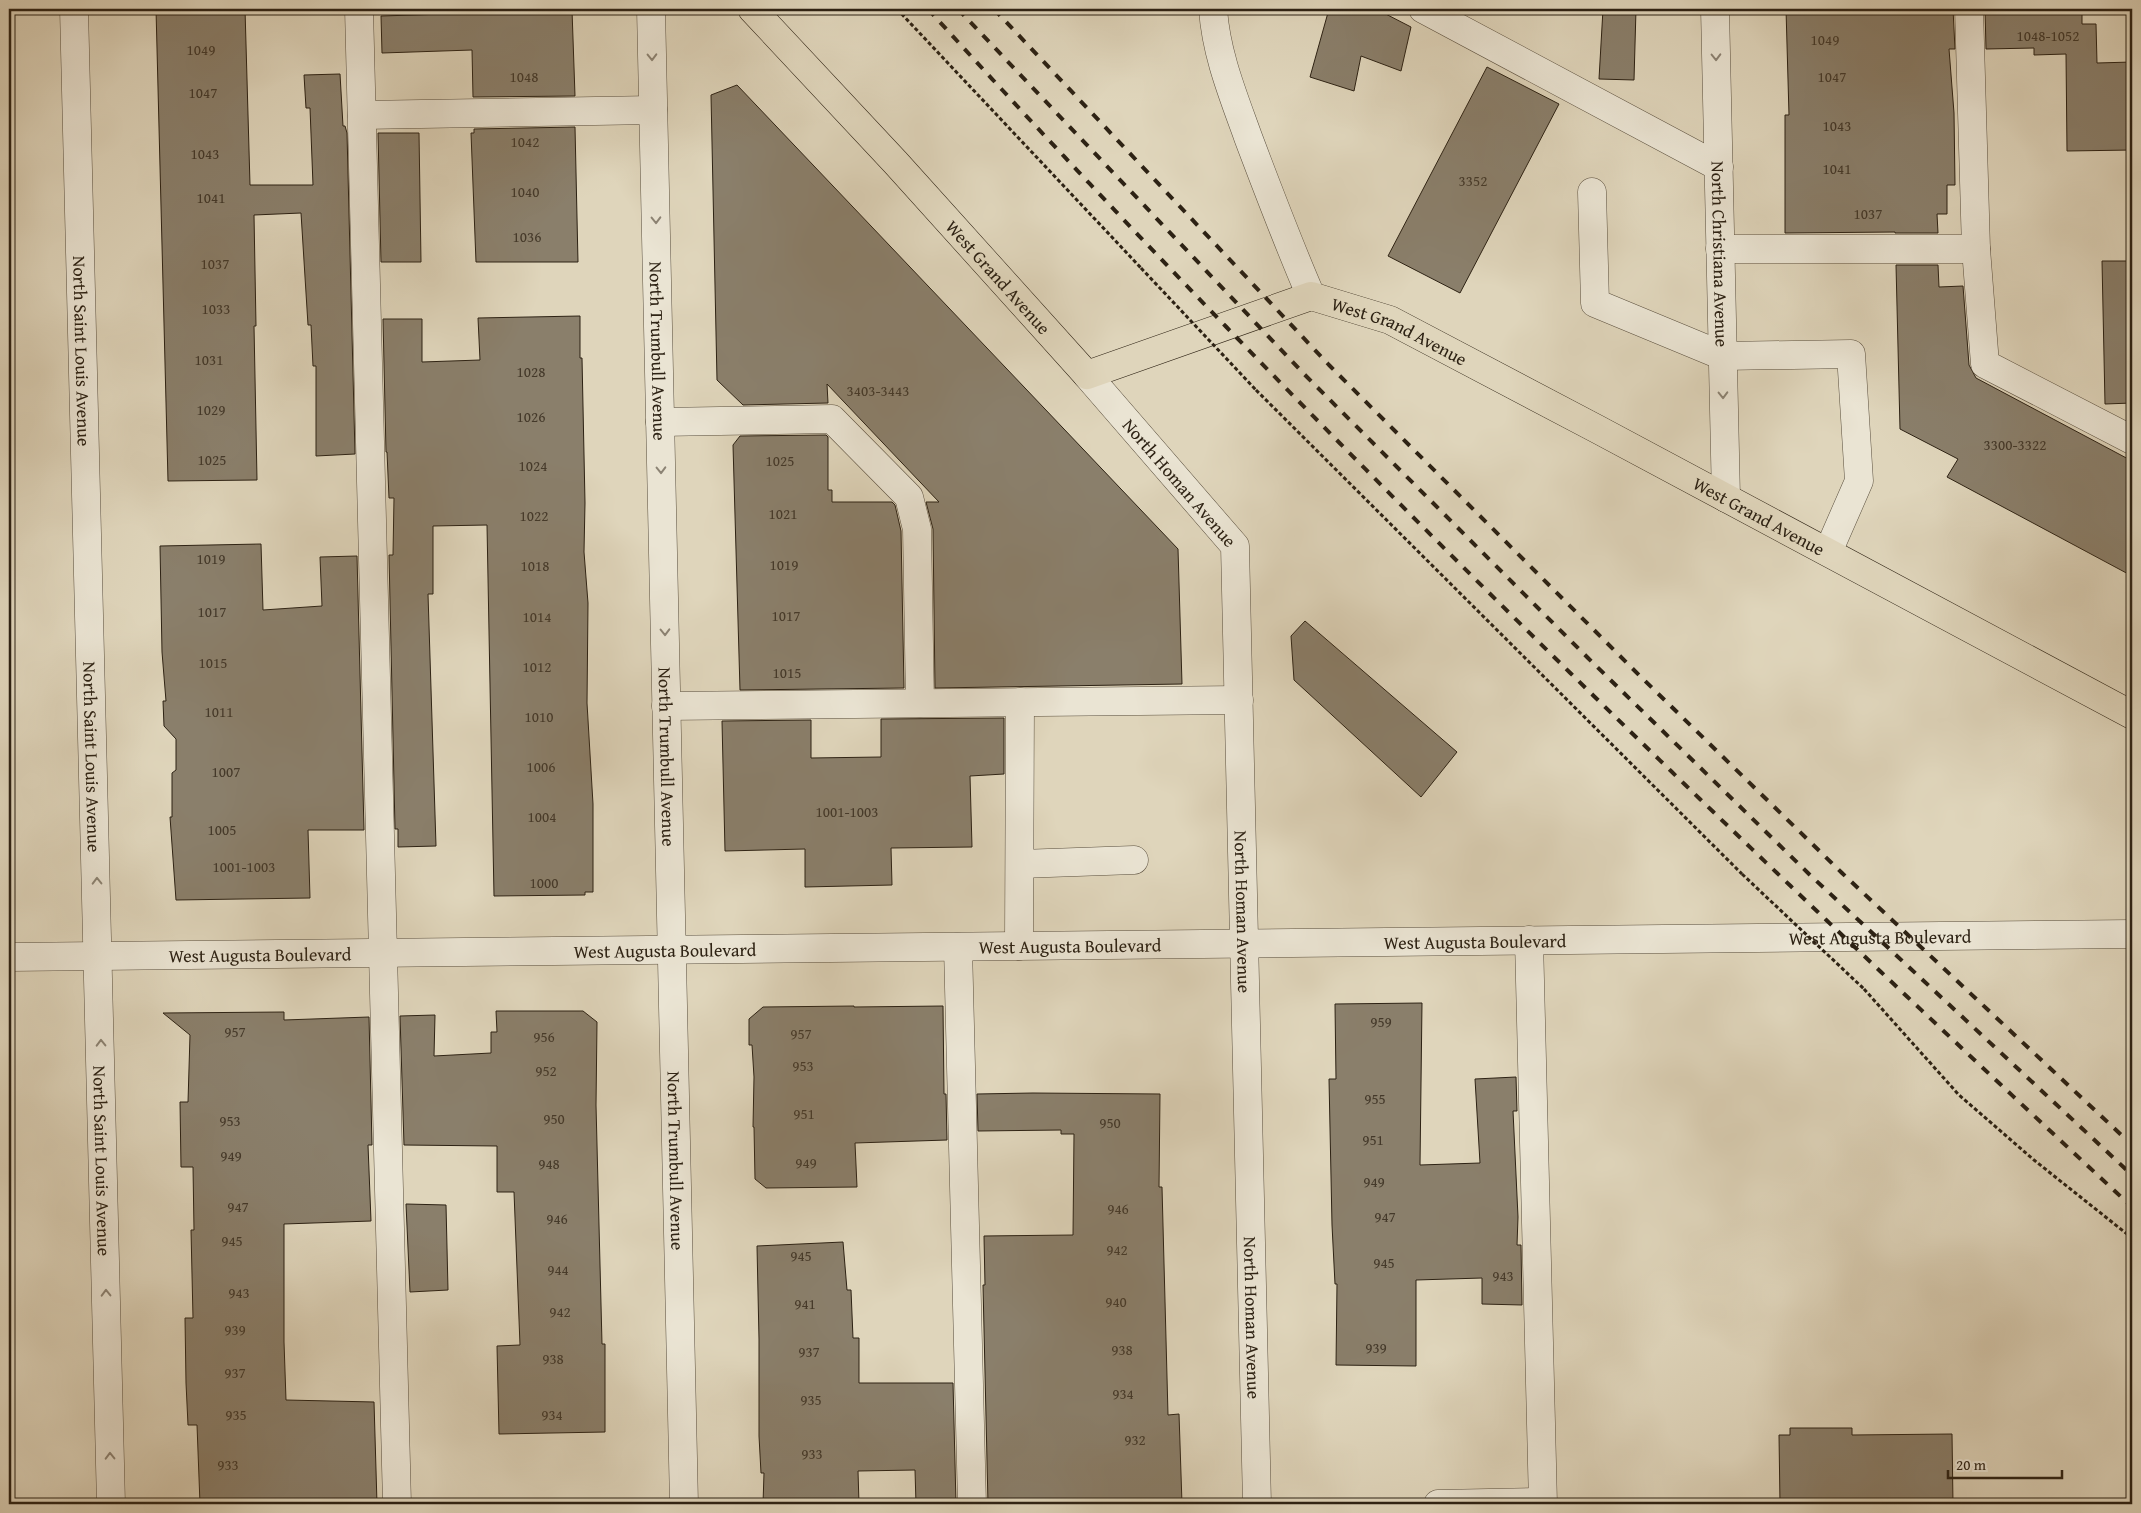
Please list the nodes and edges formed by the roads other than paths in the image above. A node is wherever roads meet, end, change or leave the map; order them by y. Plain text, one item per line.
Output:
1 (74, 9) edge
2 (360, 9) edge
3 (651, 9) edge
4 (752, 9) edge
5 (1213, 9) edge
6 (1423, 9) edge
7 (1715, 9) edge
8 (1969, 9) edge
9 (1468, 21) edge
10 (653, 110) junction
11 (362, 115) junction
12 (1719, 166) junction
13 (1592, 192) dead end
14 (1720, 249) junction
15 (1976, 249) junction
16 (1311, 296) junction
17 (1723, 356) junction
18 (1087, 374) junction
19 (660, 422) junction
20 (2132, 440) edge
21 (1726, 498) junction
22 (1828, 552) junction
23 (1239, 700) junction
24 (1020, 702) junction
25 (920, 703) junction
26 (666, 706) junction
27 (2132, 715) edge
28 (1134, 860) dead end
29 (1020, 864) junction
30 (2132, 934) edge
31 (1528, 940) junction
32 (1245, 943) junction
33 (958, 946) junction
34 (1020, 946) junction
35 (672, 950) junction
36 (383, 953) junction
37 (99, 956) junction
38 (9, 957) edge
39 (1543, 1503) edge
40 (111, 1504) edge
41 (397, 1504) edge
42 (684, 1504) edge
43 (972, 1504) edge
44 (1258, 1504) edge
45 (1438, 1504) edge

37 -> 1 street, North Saint Louis Avenue
2 - 11 street
3 -> 10 street, North Trumbull Avenue
4 - 18 main road, West Grand Avenue
5 - 16 street
6 - 9 street
7 -> 12 street, North Christiana Avenue
8 - 15 street
9 - 12 street
10 - 11 street
10 -> 19 street, North Trumbull Avenue
11 - 36 street
12 - 14 street, North Christiana Avenue
13 - 17 street
14 - 15 street
14 - 17 street, North Christiana Avenue
15 - 20 street
16 - 18 main road, West Grand Avenue
16 - 21 main road, West Grand Avenue
17 -> 21 street, North Christiana Avenue
17 - 22 street
18 - 23 street, North Homan Avenue
19 - 25 street
19 -> 26 street, North Trumbull Avenue
21 - 22 main road, West Grand Avenue
22 - 27 main road, West Grand Avenue
23 - 24 street
23 - 32 street, North Homan Avenue
24 - 25 street
24 - 29 street
25 - 26 street
26 - 35 street, North Trumbull Avenue
28 - 29 street
29 - 34 street
30 - 31 street, West Augusta Boulevard
31 - 32 street, West Augusta Boulevard
31 - 39 street
32 - 34 street, West Augusta Boulevard
32 - 44 street, North Homan Avenue
33 - 34 street, West Augusta Boulevard
33 - 35 street, West Augusta Boulevard
33 - 43 street
35 - 36 street, West Augusta Boulevard
35 - 42 street, North Trumbull Avenue
36 - 37 street, West Augusta Boulevard
36 - 41 street
37 - 38 street, West Augusta Boulevard
40 -> 37 street, North Saint Louis Avenue
39 - 45 street

